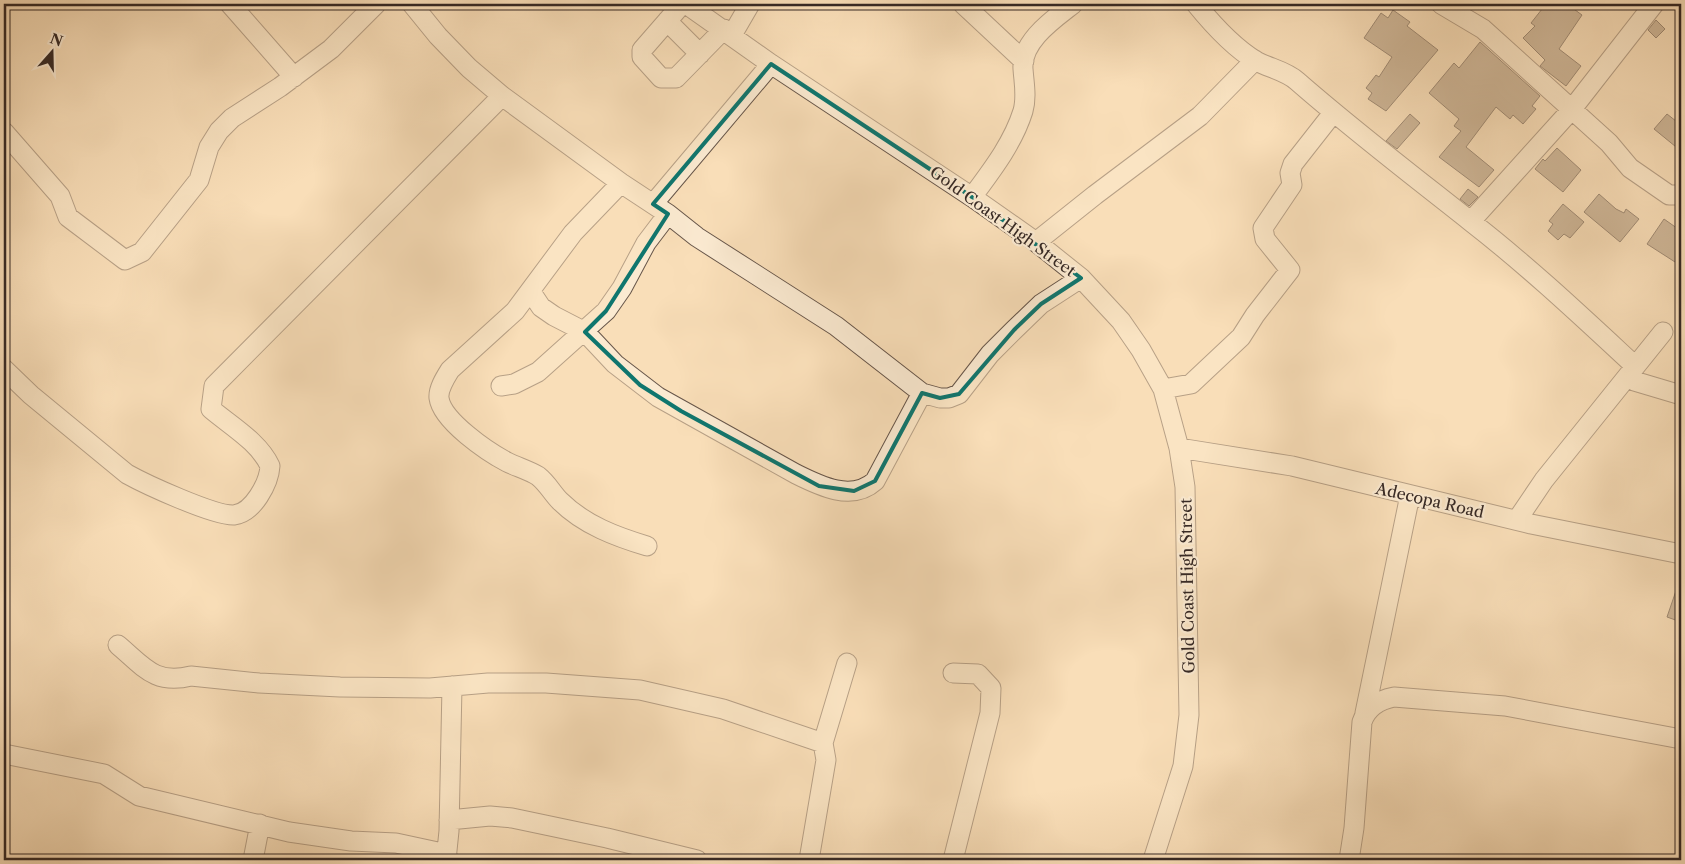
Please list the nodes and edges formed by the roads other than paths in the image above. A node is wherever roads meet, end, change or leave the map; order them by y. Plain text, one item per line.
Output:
1 (230, 4) edge
2 (376, 4) edge
3 (412, 4) edge
4 (684, 4) edge
5 (750, 4) edge
6 (963, 4) edge
7 (1073, 4) edge
8 (1196, 4) edge
9 (1441, 4) edge
10 (1654, 4) edge
11 (667, 21) junction
12 (728, 32) junction
13 (700, 54) junction
14 (1256, 60) junction
15 (1024, 61) junction
16 (771, 64) junction
17 (294, 77) junction
18 (502, 96) junction
19 (1572, 109) junction
20 (1333, 113) junction
21 (4, 132) edge
22 (621, 183) junction
23 (1681, 195) edge
24 (972, 197) junction
25 (661, 209) junction
26 (1470, 221) junction
27 (1036, 242) junction
28 (1081, 278) junction
29 (531, 292) junction
30 (585, 332) junction
31 (1663, 332) dead end
32 (4, 369) edge
33 (1635, 374) junction
34 (500, 386) dead end
35 (1163, 389) junction
36 (922, 393) junction
37 (1681, 395) edge
38 (1179, 448) junction
39 (1410, 495) junction
40 (1517, 520) junction
41 (647, 546) dead end
42 (1681, 554) edge
43 (118, 645) dead end
44 (847, 663) dead end
45 (953, 673) dead end
46 (452, 686) junction
47 (1365, 713) junction
48 (1681, 739) edge
49 (823, 743) junction
50 (4, 754) edge
51 (449, 820) junction
52 (260, 824) junction
53 (447, 857) edge
54 (253, 860) edge
55 (697, 860) edge
56 (810, 860) edge
57 (953, 860) edge
58 (1153, 860) edge
59 (1349, 860) edge

1 - 17 street
2 - 17 street
3 - 18 street
4 - 11 street
4 - 12 street, Gold Coast High Street
5 - 12 street
6 - 15 street
7 - 15 street
8 - 14 street
9 - 19 street
10 - 19 street
11 - 13 street
11 - 13 street
12 - 13 street
12 - 16 street, Gold Coast High Street
14 - 20 street
14 - 27 street
15 - 24 street
16 - 24 street, Gold Coast High Street
16 - 25 street
17 - 21 street
18 - 22 street
18 - 32 street
19 - 23 street
19 - 26 street
20 - 26 street
20 - 35 street
22 - 25 street
22 - 29 street
24 - 27 street, Gold Coast High Street
25 - 30 street
25 - 36 street
26 - 33 street
27 - 28 street, Gold Coast High Street
28 - 35 street, Gold Coast High Street
28 - 36 street
29 - 30 street
29 - 41 street
30 - 34 street
30 - 36 street
31 - 33 street
33 - 37 street
33 - 40 street
35 - 38 street, Gold Coast High Street
38 - 39 street, Adecopa Road
38 - 58 street, Gold Coast High Street
39 - 40 street, Adecopa Road
39 - 47 street
40 - 42 street, Adecopa Road
43 - 46 street
44 - 49 street
45 - 57 street
46 - 49 street
46 - 51 street
47 - 48 street
47 - 59 street
49 - 56 street
50 - 52 street
51 - 53 street
51 - 55 street
52 - 53 street
52 - 54 street

